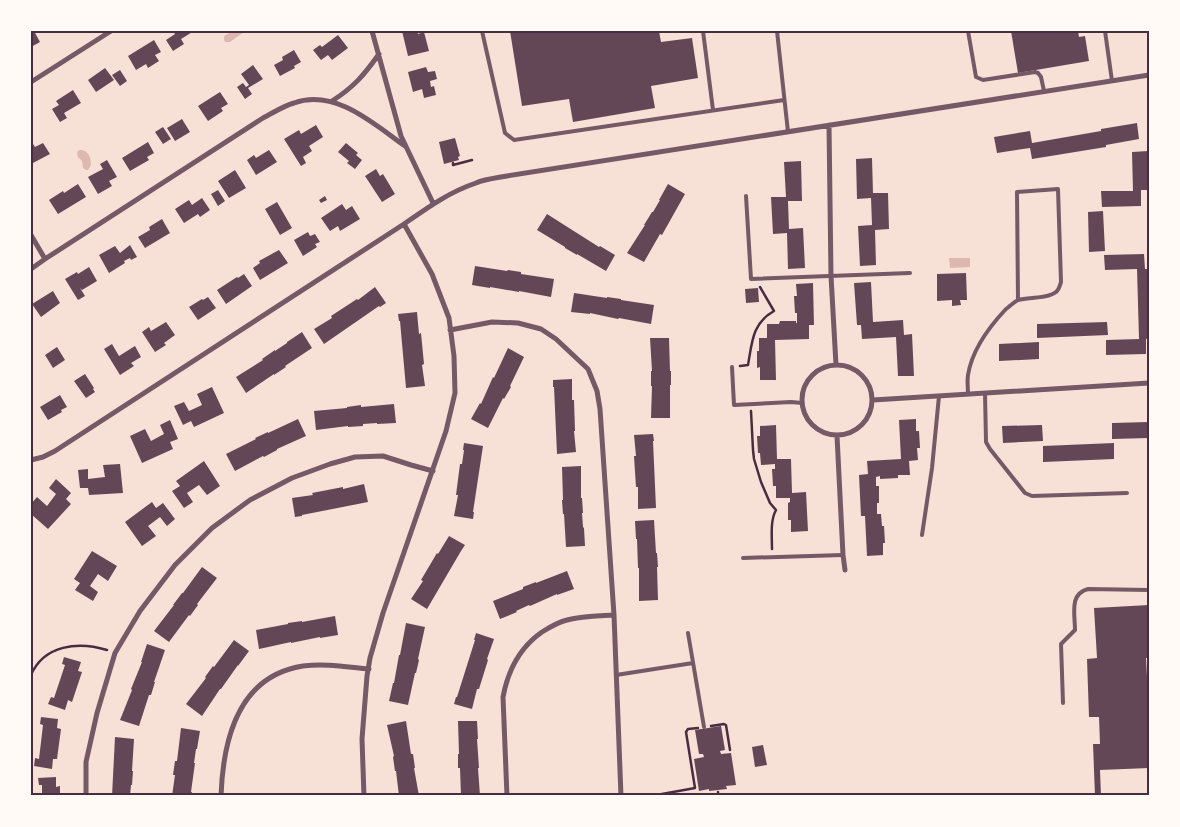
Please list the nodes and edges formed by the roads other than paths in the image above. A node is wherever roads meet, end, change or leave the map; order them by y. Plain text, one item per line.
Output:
1 (111, 31) edge
2 (372, 31) edge
3 (482, 31) edge
4 (703, 31) edge
5 (777, 31) edge
6 (968, 31) edge
7 (1105, 31) edge
8 (379, 54) junction
9 (1149, 75) edge
10 (1112, 81) junction
11 (31, 82) edge
12 (1044, 91) junction
13 (784, 100) junction
14 (332, 101) junction
15 (713, 110) junction
16 (829, 125) junction
17 (788, 132) junction
18 (405, 146) junction
19 (746, 196) dead end
20 (433, 203) junction
21 (404, 224) junction
22 (31, 235) edge
23 (45, 259) junction
24 (31, 270) edge
25 (910, 273) dead end
26 (832, 276) junction
27 (1018, 300) junction
28 (450, 330) junction
29 (836, 365) junction
30 (732, 366) road end
31 (1149, 383) edge
32 (968, 394) junction
33 (985, 394) junction
34 (939, 396) junction
35 (873, 400) junction
36 (802, 403) junction
37 (837, 436) junction
38 (31, 460) edge
39 (433, 471) junction
40 (1127, 493) dead end
41 (922, 535) dead end
42 (843, 555) junction
43 (743, 558) dead end
44 (845, 570) dead end
45 (1149, 590) edge
46 (614, 615) junction
47 (688, 632) dead end
48 (693, 663) junction
49 (368, 669) junction
50 (616, 675) junction
51 (1063, 703) dead end
52 (704, 727) road end
53 (86, 796) edge
54 (221, 796) edge
55 (364, 796) edge
56 (507, 796) edge
57 (621, 796) edge

1 - 11 street
2 - 8 street
3 - 15 lane
4 - 15 lane
5 - 13 lane
6 - 12 lane
7 - 10 lane
8 - 14 street
8 - 18 street
9 - 10 street
10 - 12 street
12 - 16 street
13 - 15 lane
13 - 17 lane
14 - 18 street
14 - 23 street
16 - 17 street
16 - 26 street
17 - 20 street
18 - 20 street
19 - 26 lane
20 - 21 street
21 - 28 street
21 - 38 street
22 - 23 street
23 - 24 street
25 - 26 lane
26 - 29 street
27 - 27 lane
27 - 32 lane
28 - 39 street
28 - 46 street
29 - 35 street
29 - 36 street
30 - 36 lane
31 - 33 street
32 - 33 street
32 - 34 street
33 - 40 lane
34 - 35 street
34 - 41 lane
35 - 37 street
36 - 37 street
37 - 42 street
39 - 49 street
39 - 53 street
42 - 43 lane
42 - 44 street
45 - 51 lane
46 - 50 street
46 - 56 street
47 - 48 lane
48 - 50 lane
48 - 52 lane
49 - 54 street
49 - 55 street
50 - 57 street

